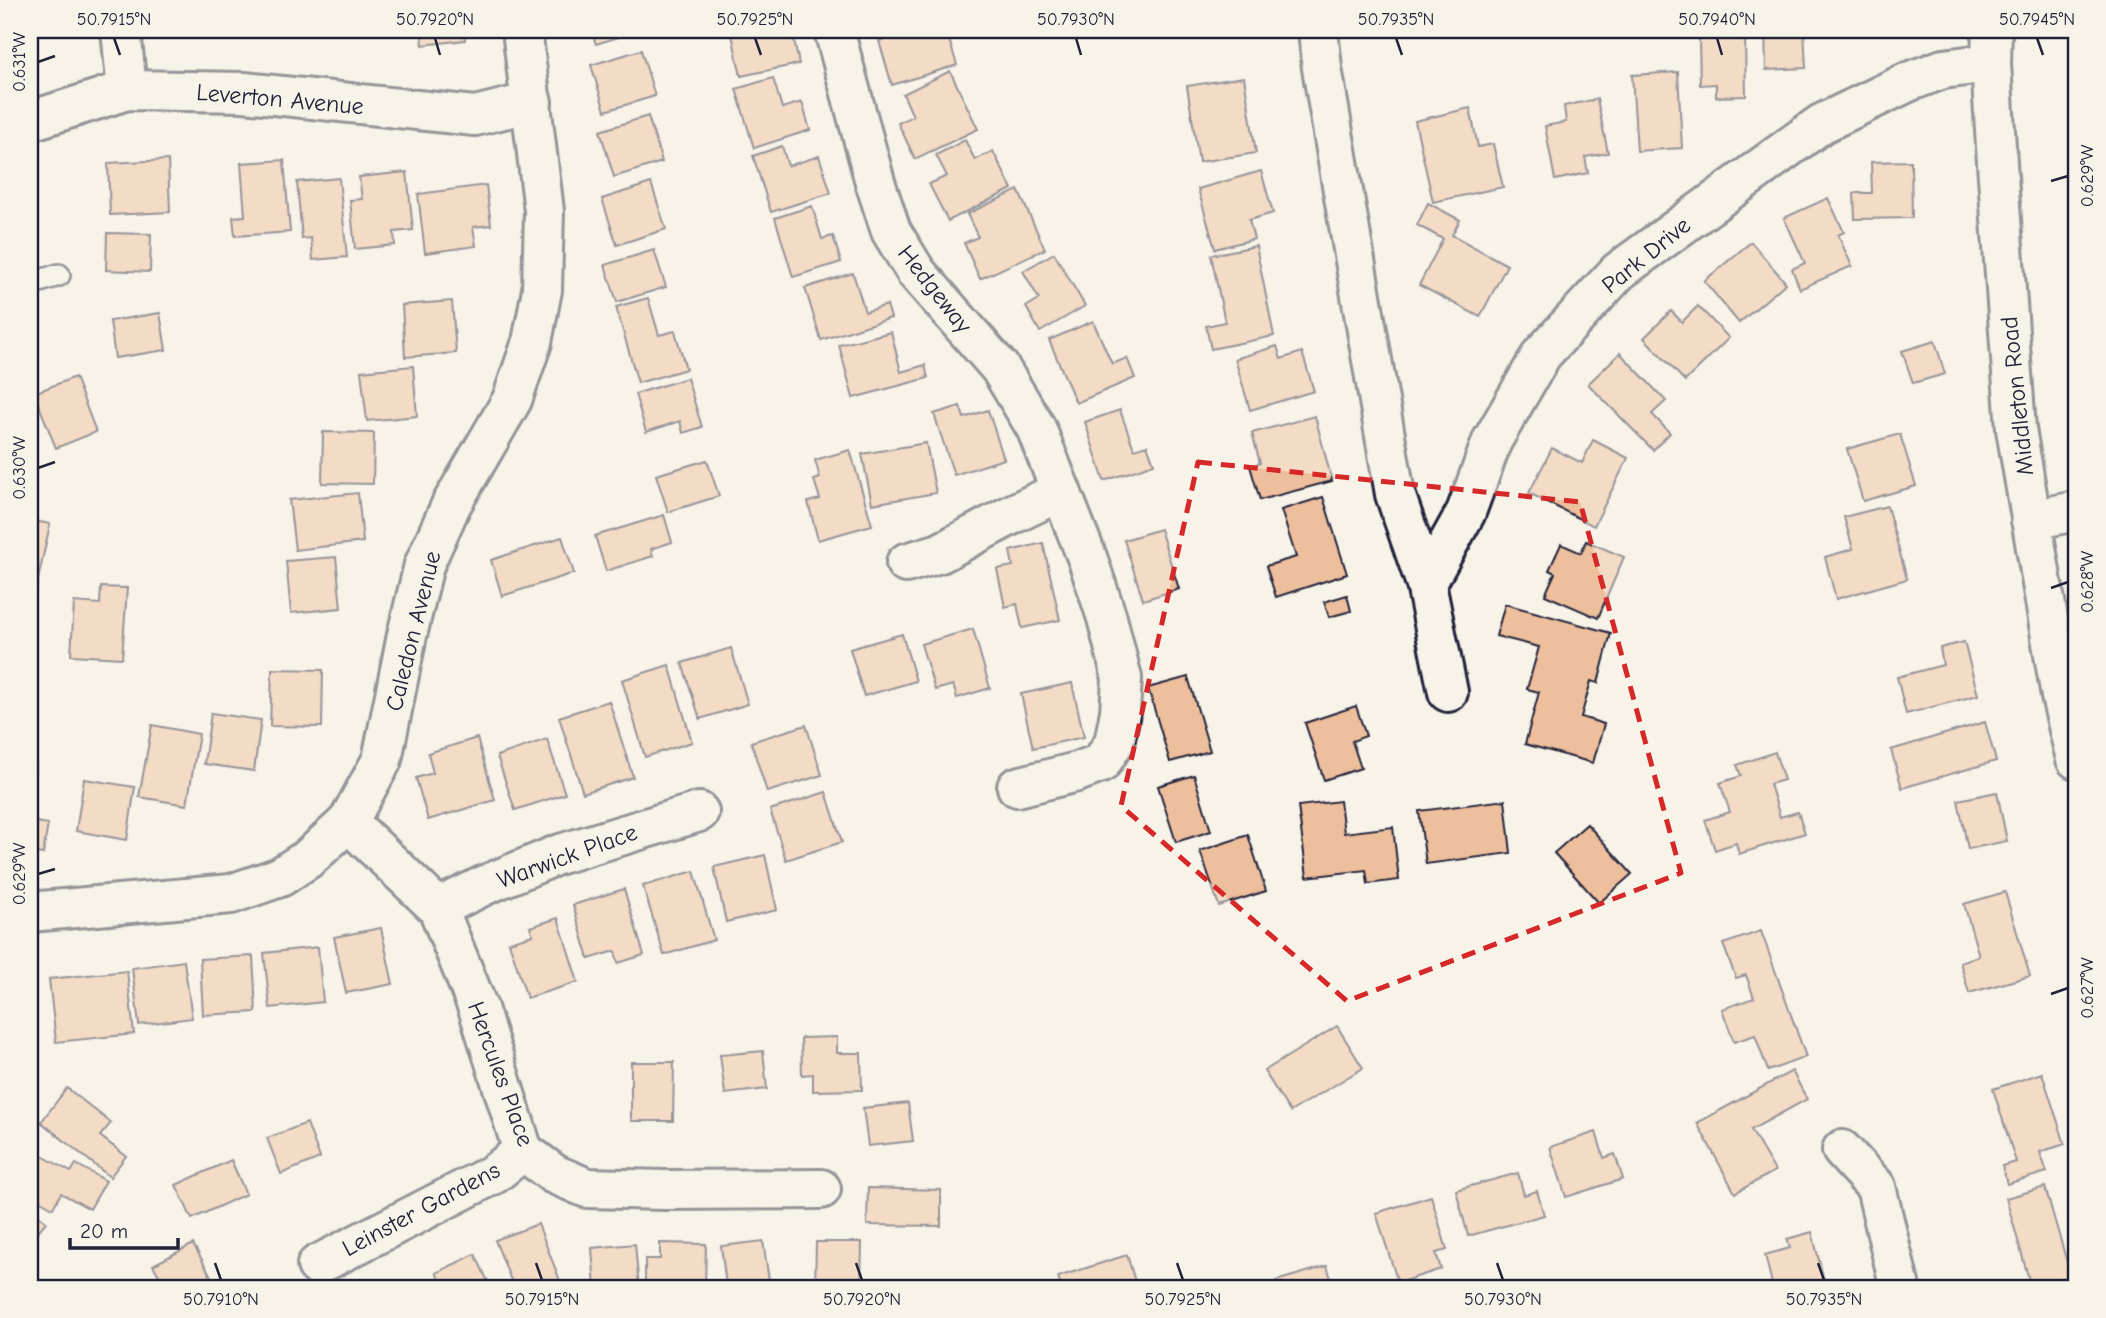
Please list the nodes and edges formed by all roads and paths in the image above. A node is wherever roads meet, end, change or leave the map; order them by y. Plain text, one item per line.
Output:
1 (121, 30) edge
2 (522, 30) edge
3 (834, 30) edge
4 (1318, 30) edge
5 (1992, 46) edge
6 (127, 90) junction
7 (532, 102) junction
8 (30, 121) edge
9 (59, 275) dead end
10 (30, 284) edge
11 (1061, 491) junction
12 (2076, 511) edge
13 (2031, 520) junction
14 (906, 563) dead end
15 (1426, 584) junction
16 (1448, 692) dead end
17 (2076, 759) edge
18 (1017, 787) dead end
19 (699, 812) dead end
20 (348, 822) junction
21 (438, 908) junction
22 (30, 912) edge
23 (1842, 1150) dead end
24 (523, 1151) junction
25 (821, 1189) dead end
26 (317, 1265) dead end
27 (1900, 1288) edge

1 - 6 street
2 - 7 street, Caledon Avenue
3 - 11 street, Hedgeway
4 - 15 street
5 - 13 street, Middleton Road
5 - 15 street, Park Drive
6 - 7 street, Leverton Avenue
6 - 8 street, Leverton Avenue
7 - 20 street, Caledon Avenue
9 - 10 lane
11 - 14 street
11 - 18 street, Hedgeway
12 - 13 street
13 - 17 street, Middleton Road
15 - 16 street
19 - 21 street, Warwick Place
20 - 21 street, Hercules Place
20 - 22 street, Caledon Avenue
21 - 24 street, Hercules Place
23 - 27 street
24 - 25 street, Hercules Place
24 - 26 street, Leinster Gardens

